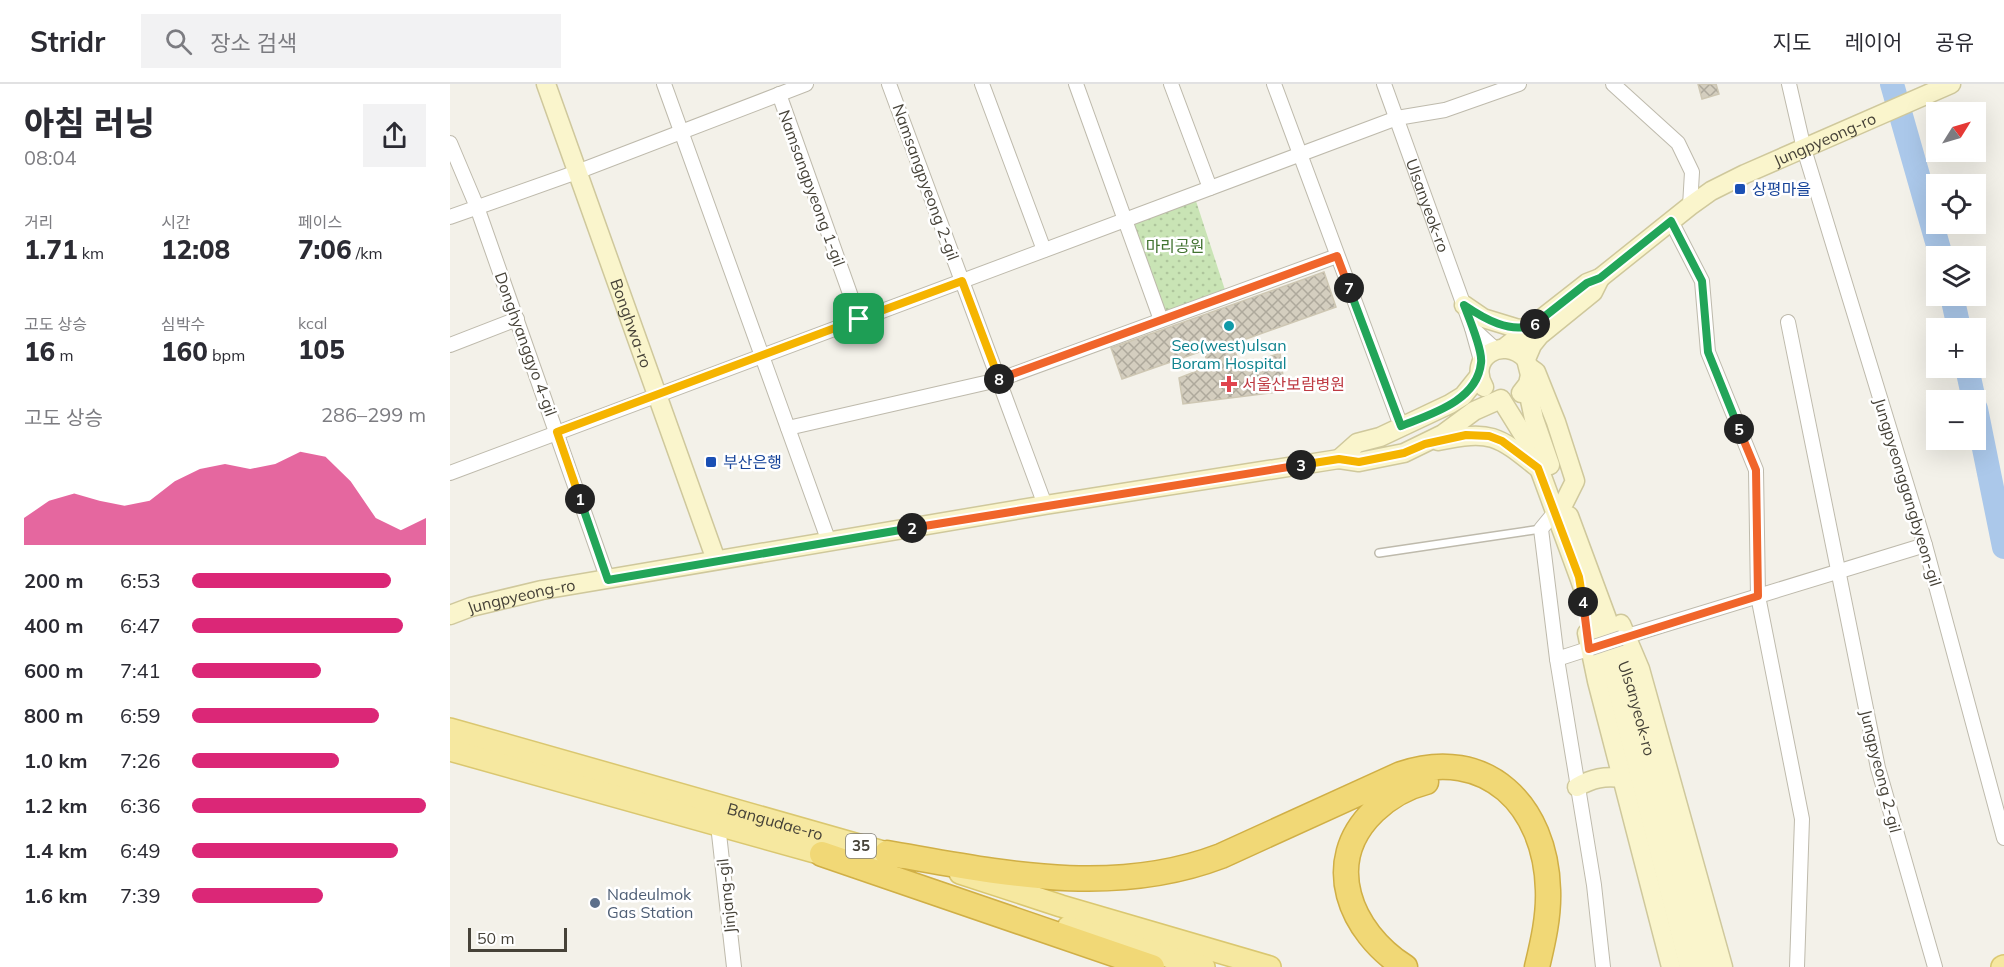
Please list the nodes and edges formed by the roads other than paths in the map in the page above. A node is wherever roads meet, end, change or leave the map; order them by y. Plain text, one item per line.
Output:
1 (546, 84) edge
2 (664, 84) edge
3 (806, 84) edge
4 (889, 84) edge
5 (982, 84) edge
6 (1076, 84) edge
7 (1171, 84) edge
8 (1274, 84) edge
9 (1384, 84) edge
10 (1519, 84) edge
11 (1613, 84) edge
12 (1789, 84) edge
13 (1951, 84) edge
14 (779, 94) junction
15 (1397, 118) junction
16 (681, 132) junction
17 (450, 143) edge
18 (1811, 146) junction
19 (1300, 155) junction
20 (577, 172) junction
21 (1210, 188) junction
22 (1690, 206) junction
23 (477, 207) junction
24 (450, 218) edge
25 (1125, 220) junction
26 (1671, 221) junction
27 (1044, 250) junction
28 (1337, 256) junction
29 (1600, 278) junction
30 (962, 281) junction
31 (1464, 305) junction
32 (517, 319) junction
33 (859, 319) junction
34 (1161, 321) junction
35 (1788, 322) dead end
36 (1533, 326) junction
37 (1473, 328) junction
38 (450, 345) edge
39 (1500, 349) junction
40 (762, 355) junction
41 (1528, 363) junction
42 (1480, 370) junction
43 (998, 380) junction
44 (1527, 386) junction
45 (657, 394) junction
46 (1501, 399) junction
47 (1401, 426) junction
48 (788, 428) junction
49 (557, 432) junction
50 (1425, 444) junction
51 (1339, 459) junction
52 (1538, 468) junction
53 (450, 472) edge
54 (1045, 505) junction
55 (1559, 507) junction
56 (1541, 529) junction
57 (829, 542) junction
58 (1925, 545) junction
59 (1379, 552) dead end
60 (716, 560) junction
61 (1838, 572) junction
62 (1586, 575) junction
63 (608, 580) junction
64 (1758, 596) junction
65 (450, 615) edge
66 (1624, 638) junction
67 (1590, 648) junction
68 (1557, 659) junction
69 (450, 729) edge
70 (450, 750) edge
71 (1622, 778) junction
72 (1577, 787) junction
73 (718, 825) junction
74 (2004, 838) edge
75 (887, 853) junction
76 (822, 854) junction
77 (734, 967) edge
78 (1152, 967) edge
79 (1204, 967) edge
80 (1270, 967) edge
81 (1405, 967) edge
82 (1526, 967) edge
83 (1537, 967) edge
84 (1603, 967) edge
85 (1671, 967) edge
86 (1689, 967) edge
87 (1706, 967) edge
88 (1723, 967) edge
89 (1797, 967) edge
90 (1935, 967) edge

1 - 20 main road, Bonghwa-ro
2 - 16 street
3 - 14 street, Namsangpyeong 1-gil
4 - 30 street, Namsangpyeong 2-gil
5 - 27 street
6 - 25 street
7 - 21 street
8 - 19 street
9 - 15 street, Ulsanyeok-ro
10 - 15 street, Namsangpyeong 2-gil
11 - 22 street
12 - 18 street, Jungpyeonggangbyeon-gil
13 - 18 main road, Jungpyeong-ro
14 - 16 street, Namsangpyeong 1-gil
14 - 33 street, Namsangpyeong 1-gil
15 - 19 street, Namsangpyeong 2-gil
15 - 31 street, Ulsanyeok-ro
16 - 20 street, Namsangpyeong 1-gil
16 - 40 street
17 - 23 street, Donghyanggyo 4-gil
18 - 22 main road, Jungpyeong-ro
18 - 58 street, Jungpyeonggangbyeon-gil
19 - 21 street, Namsangpyeong 2-gil
19 - 28 street
20 - 23 street, Namsangpyeong 1-gil
20 - 45 main road, Bonghwa-ro
21 - 25 street, Namsangpyeong 2-gil
22 - 26 main road, Jungpyeong-ro
23 - 24 street, Namsangpyeong 1-gil
23 - 32 street, Donghyanggyo 4-gil
25 - 27 street, Namsangpyeong 2-gil
25 - 34 street
26 - 29 main road, Jungpyeong-ro
26 - 64 street
27 - 30 street, Namsangpyeong 2-gil
28 - 34 street
28 - 47 street
29 - 36 main road
29 - 41 main road
30 - 33 street, Namsangpyeong 2-gil
30 - 43 street, Namsangpyeong 2-gil
31 - 36 main road
31 - 37 street, Ulsanyeok-ro
32 - 38 street
32 - 49 street, Donghyanggyo 4-gil
33 - 40 street
34 - 43 street
35 - 61 street, Jungpyeong 2-gil
36 - 39 main road
37 - 39 street
37 - 42 street, Ulsanyeok-ro
39 - 41 main road
39 - 42 main road
40 - 45 street
40 - 48 street
41 - 44 main road
41 - 55 main road
42 - 46 main road
42 - 47 main road
43 - 48 street
43 - 54 street, Namsangpyeong 2-gil
44 - 46 main road
44 - 55 main road, Ulsanyeok-ro
45 - 49 street
45 - 60 main road, Bonghwa-ro
46 - 50 main road
46 - 52 main road, Ulsanyeok-ro
47 - 51 main road
48 - 57 street
49 - 53 street
49 - 63 street, Donghyanggyo 4-gil
50 - 51 main road, Jungpyeong-ro
50 - 52 main road
51 - 54 main road, Jungpyeong-ro
52 - 55 main road, Ulsanyeok-ro
54 - 57 main road, Jungpyeong-ro
55 - 56 street
55 - 62 main road, Ulsanyeok-ro
56 - 59 lane
56 - 68 street
57 - 60 main road, Jungpyeong-ro
58 - 61 street
58 - 74 street, Jungpyeonggangbyeon-gil
60 - 63 main road, Jungpyeong-ro
61 - 64 street
61 - 90 street, Jungpyeong 2-gil
62 - 66 main road
62 - 67 main road
62 - 86 main road, Ulsanyeok-ro
62 - 87 main road, Ulsanyeok-ro
63 - 65 main road, Jungpyeong-ro
64 - 66 street
64 - 89 street
66 - 67 street, bridge
66 - 88 main road
67 - 68 street
67 - 71 main road
68 - 72 street
69 - 75 main road, Bangudae-ro / 35
70 - 73 main road, Bangudae-ro / 35
71 - 72 main road
71 - 85 main road
72 - 84 street
73 - 76 main road, Bangudae-ro / 35
73 - 77 street, Jinjang-gil
75 - 80 main road, Bangudae-ro / 35
75 - 83 highway
76 - 78 highway
76 - 79 main road, Bangudae-ro / 35
81 - 82 highway

